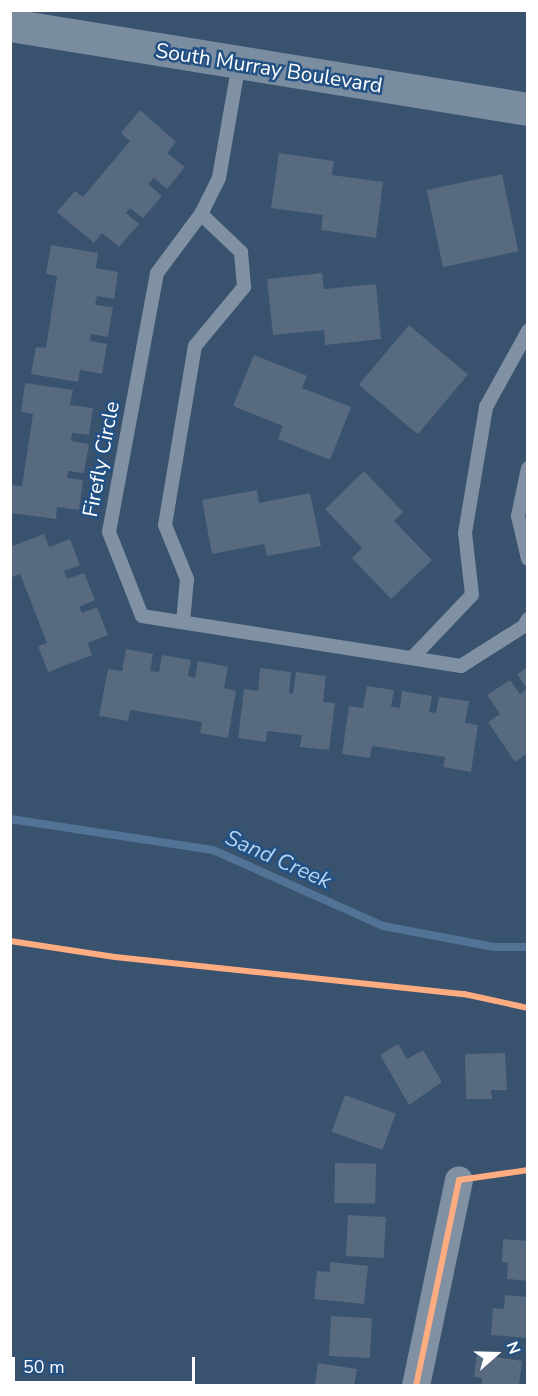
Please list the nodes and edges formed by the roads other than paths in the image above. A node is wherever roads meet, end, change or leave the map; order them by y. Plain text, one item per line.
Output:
1 (10, 25) edge
2 (239, 63) junction
3 (528, 109) edge
4 (201, 214) junction
5 (528, 331) edge
6 (528, 468) edge
7 (528, 559) edge
8 (528, 619) edge
9 (183, 622) junction
10 (412, 658) junction
11 (459, 1180) dead end
12 (416, 1386) edge

1 - 2 main road, South Murray Boulevard
2 - 3 main road, South Murray Boulevard
2 - 4 lane, Firefly Circle
4 - 9 lane
4 - 9 lane, Firefly Circle
5 - 10 lane
6 - 7 lane
8 - 10 lane, Firefly Circle
9 - 10 lane, Firefly Circle
11 - 12 street

